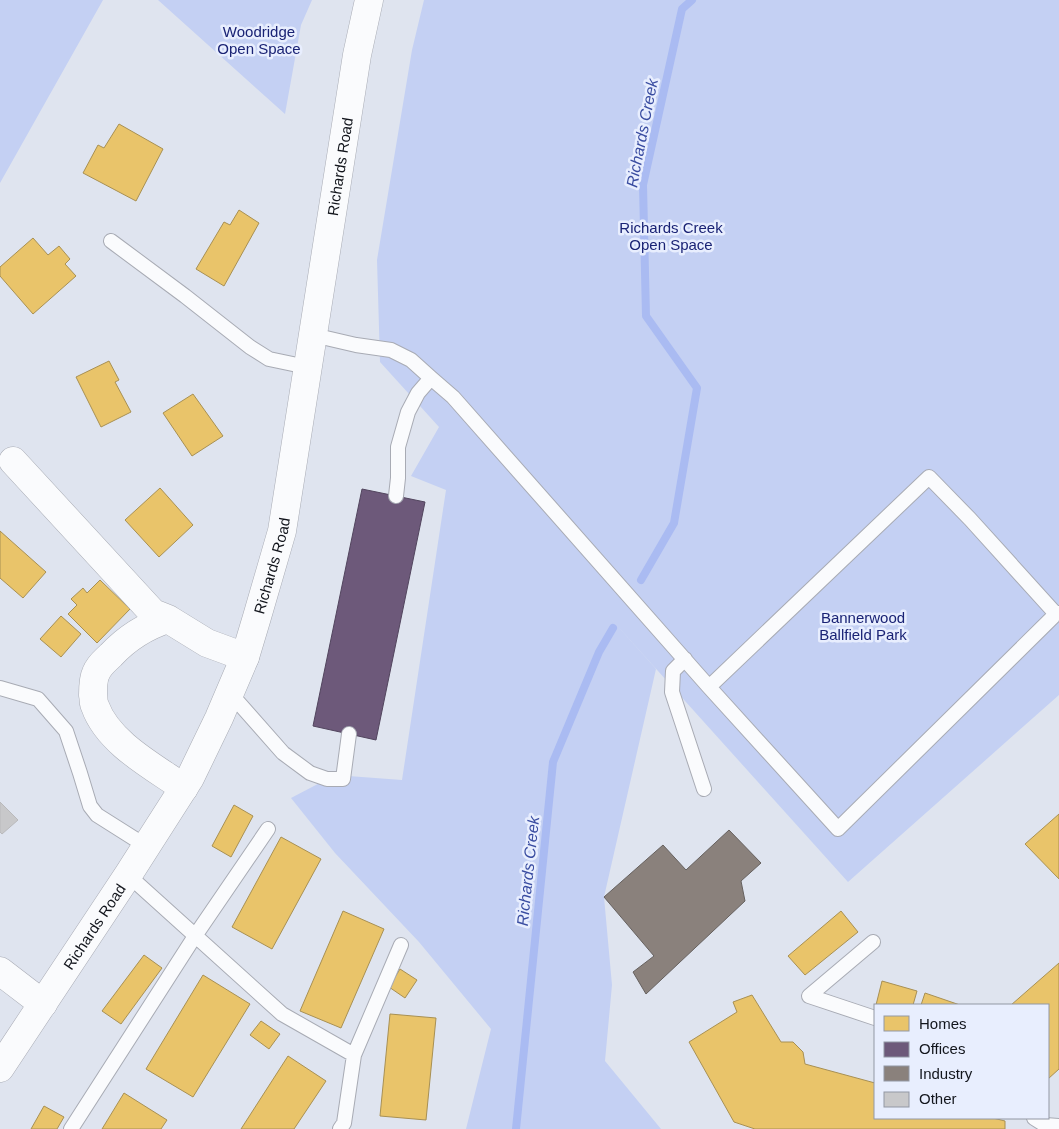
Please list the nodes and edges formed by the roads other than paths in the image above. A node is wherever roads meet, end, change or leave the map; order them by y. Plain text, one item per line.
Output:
1 (369, 0) edge
2 (111, 241) dead end
3 (313, 334) junction
4 (307, 368) junction
5 (431, 378) junction
6 (13, 461) dead end
7 (396, 496) dead end
8 (1057, 614) edge
9 (168, 619) junction
10 (244, 656) junction
11 (685, 659) junction
12 (709, 687) junction
13 (0, 688) edge
14 (230, 693) junction
15 (349, 734) dead end
16 (184, 788) junction
17 (704, 789) dead end
18 (268, 829) dead end
19 (146, 846) junction
20 (128, 875) junction
21 (195, 936) junction
22 (873, 942) dead end
23 (401, 945) dead end
24 (0, 972) edge
25 (43, 1004) junction
26 (874, 1018) edge
27 (354, 1055) junction
28 (0, 1068) edge
29 (1036, 1119) edge
30 (1059, 1126) edge
31 (71, 1129) edge
32 (340, 1129) edge

1 - 3 main road, Richards Road
2 - 4 lane
3 - 4 main road, Richards Road
3 - 5 lane
4 - 10 main road, Richards Road
5 - 7 lane
5 - 11 lane
6 - 9 main road
8 - 12 lane
8 - 12 lane
9 - 10 main road
9 - 16 main road
10 - 14 main road, Richards Road
11 - 12 lane
11 - 17 lane
13 - 19 lane
14 - 15 lane
14 - 16 main road, Richards Road
16 - 19 main road, Richards Road
18 - 21 lane
19 - 20 main road, Richards Road
20 - 21 lane
20 - 25 main road, Richards Road
21 - 27 lane
21 - 31 lane
22 - 26 lane
23 - 27 lane
24 - 25 main road
25 - 28 main road, Richards Road
27 - 32 lane
29 - 30 lane

